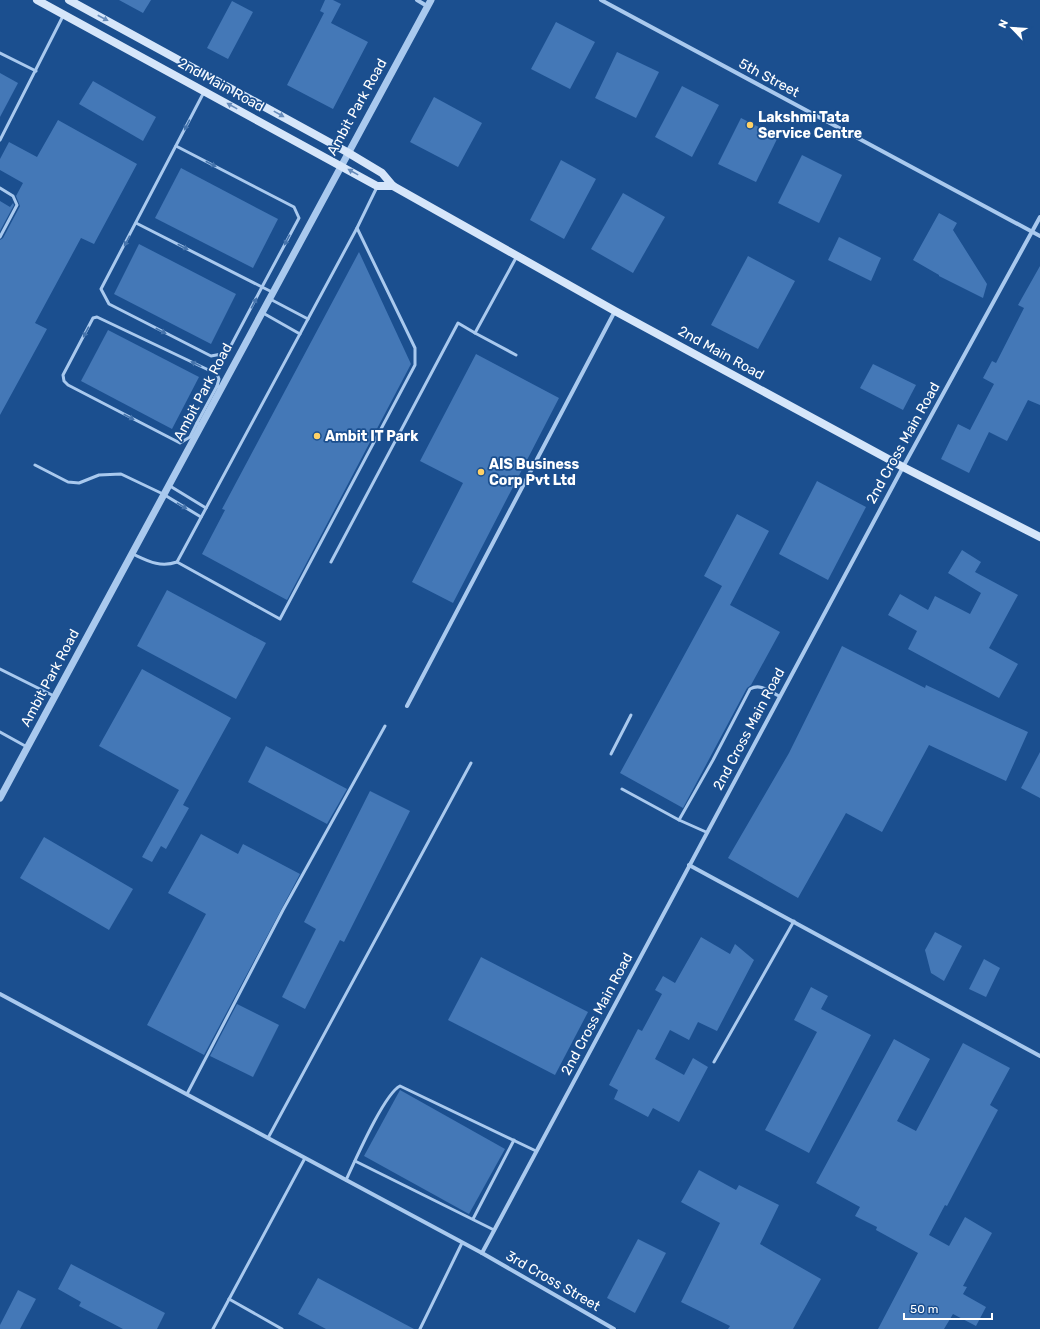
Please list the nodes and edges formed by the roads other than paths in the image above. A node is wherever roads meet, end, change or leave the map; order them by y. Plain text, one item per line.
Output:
1 (37, 0) edge
2 (69, 0) edge
3 (417, 0) edge
4 (601, 0) edge
5 (429, 3) edge
6 (64, 15) junction
7 (0, 53) edge
8 (36, 71) junction
9 (205, 91) junction
10 (0, 140) edge
11 (176, 146) junction
12 (347, 152) junction
13 (340, 165) junction
14 (377, 186) junction
15 (393, 186) junction
16 (0, 188) edge
17 (1040, 217) edge
18 (136, 223) junction
19 (357, 228) junction
20 (1032, 231) junction
21 (1040, 236) edge
22 (0, 237) edge
23 (518, 254) junction
24 (262, 287) junction
25 (270, 295) junction
26 (615, 311) junction
27 (261, 312) junction
28 (308, 319) junction
29 (475, 333) junction
30 (300, 334) junction
31 (516, 355) dead end
32 (219, 387) junction
33 (199, 424) junction
34 (35, 465) dead end
35 (902, 467) junction
36 (168, 485) junction
37 (163, 494) junction
38 (206, 508) junction
39 (201, 517) junction
40 (1040, 537) edge
41 (132, 553) junction
42 (177, 562) junction
43 (331, 562) dead end
44 (0, 669) edge
45 (54, 696) junction
46 (779, 696) junction
47 (407, 706) dead end
48 (631, 715) dead end
49 (385, 726) dead end
50 (0, 732) edge
51 (27, 747) junction
52 (611, 754) dead end
53 (471, 763) dead end
54 (622, 789) dead end
55 (0, 798) edge
56 (680, 820) junction
57 (706, 832) junction
58 (689, 865) junction
59 (794, 921) junction
60 (0, 994) edge
61 (1040, 1056) edge
62 (714, 1062) dead end
63 (187, 1094) junction
64 (268, 1138) junction
65 (514, 1140) junction
66 (536, 1151) junction
67 (306, 1158) junction
68 (356, 1161) junction
69 (346, 1180) junction
70 (472, 1219) junction
71 (494, 1230) junction
72 (462, 1243) junction
73 (482, 1253) junction
74 (229, 1299) junction
75 (213, 1329) edge
76 (282, 1329) edge
77 (420, 1329) edge
78 (614, 1329) edge

1 - 6 main road, 2nd Main Road
2 -> 12 main road, 2nd Main Road
3 - 5 street
4 - 20 street, 5th Street
5 - 12 street, Ambit Park Road
6 - 8 lane
6 - 9 main road, 2nd Main Road
7 - 8 lane
8 - 10 lane
9 -> 11 lane
13 -> 9 main road, 2nd Main Road
11 - 18 lane
11 -> 24 lane
12 - 13 street, Ambit Park Road
12 - 15 main road, 2nd Main Road
14 -> 13 main road, 2nd Main Road
13 - 25 street, Ambit Park Road
14 - 15 main road, 2nd Main Road
14 - 19 lane
15 - 23 main road, 2nd Main Road
16 - 22 lane
17 - 20 street, 2nd Cross Main Road
18 -> 24 lane
18 -> 24 lane
19 - 28 lane
19 - 42 lane
20 - 21 street, 5th Street
20 - 35 street, 2nd Cross Main Road
23 - 26 main road, 2nd Main Road
23 - 29 lane
24 - 25 lane
25 - 27 street, Ambit Park Road
25 - 28 lane
26 - 35 main road, 2nd Main Road
26 - 47 street
27 - 30 lane
27 - 32 street, Ambit Park Road
28 - 30 lane
29 - 31 lane
29 - 43 lane
30 - 38 lane
32 - 33 street, Ambit Park Road
32 -> 33 lane
33 - 36 street, Ambit Park Road
34 - 37 lane
35 - 40 main road, 2nd Main Road
35 - 46 street, 2nd Cross Main Road
36 - 37 street, Ambit Park Road
36 - 38 lane
37 -> 39 lane
37 - 41 street, Ambit Park Road
38 - 39 lane
39 - 42 lane
41 - 42 lane
41 - 45 street, Ambit Park Road
44 - 45 lane
45 - 51 street, Ambit Park Road
46 - 56 lane
46 - 57 street, 2nd Cross Main Road
48 - 52 lane
49 - 63 lane
50 - 51 lane
51 - 55 street, Ambit Park Road
53 - 64 lane
54 - 56 lane
56 - 57 lane
57 - 58 street, 2nd Cross Main Road
58 - 59 street
58 - 66 street, 2nd Cross Main Road
59 - 61 street
59 - 62 lane
60 - 63 street, 3rd Cross Street
63 - 64 street, 3rd Cross Street
64 - 67 street, 3rd Cross Street
65 - 66 lane
65 - 68 lane
65 - 70 lane
66 - 71 street, 2nd Cross Main Road
67 - 69 street, 3rd Cross Street
67 - 74 lane
68 - 69 lane
68 - 70 lane
69 - 72 street, 3rd Cross Street
70 - 71 lane
71 - 73 street, 2nd Cross Main Road
72 - 73 street, 3rd Cross Street
72 - 77 lane
73 - 78 street, 3rd Cross Street
74 - 75 lane
74 - 76 lane

